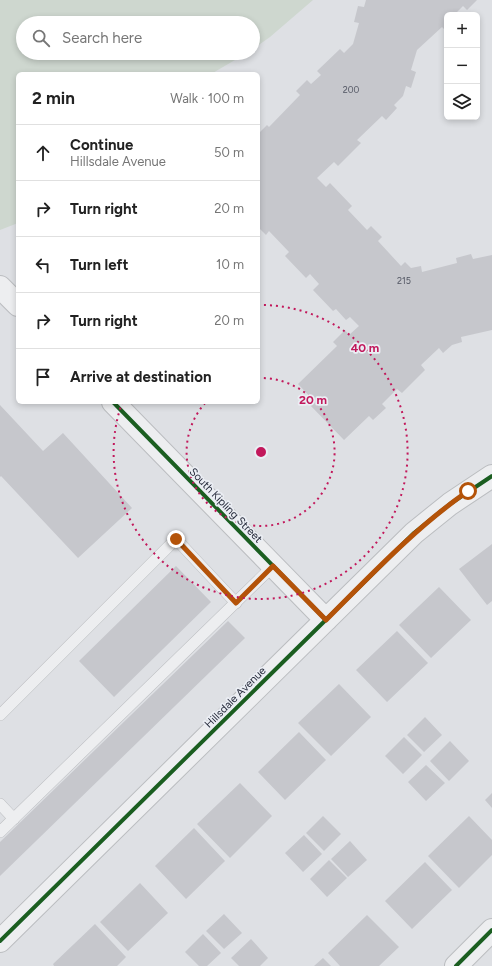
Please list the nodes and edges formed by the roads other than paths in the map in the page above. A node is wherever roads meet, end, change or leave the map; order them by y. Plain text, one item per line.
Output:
1 (115, 404) edge
2 (492, 476) edge
3 (273, 566) junction
4 (236, 603) junction
5 (326, 620) junction
6 (0, 715) edge
7 (0, 804) edge
8 (14, 819) junction
9 (0, 832) edge
10 (492, 930) edge
11 (0, 941) edge
12 (456, 966) edge

1 - 3 street, South Kipling Street
2 - 5 street, Hillsdale Avenue
3 - 4 lane
3 - 5 street, South Kipling Street
4 - 6 lane
4 - 8 lane
5 - 11 street, Hillsdale Avenue
7 - 8 lane
8 - 9 lane
10 - 12 street

